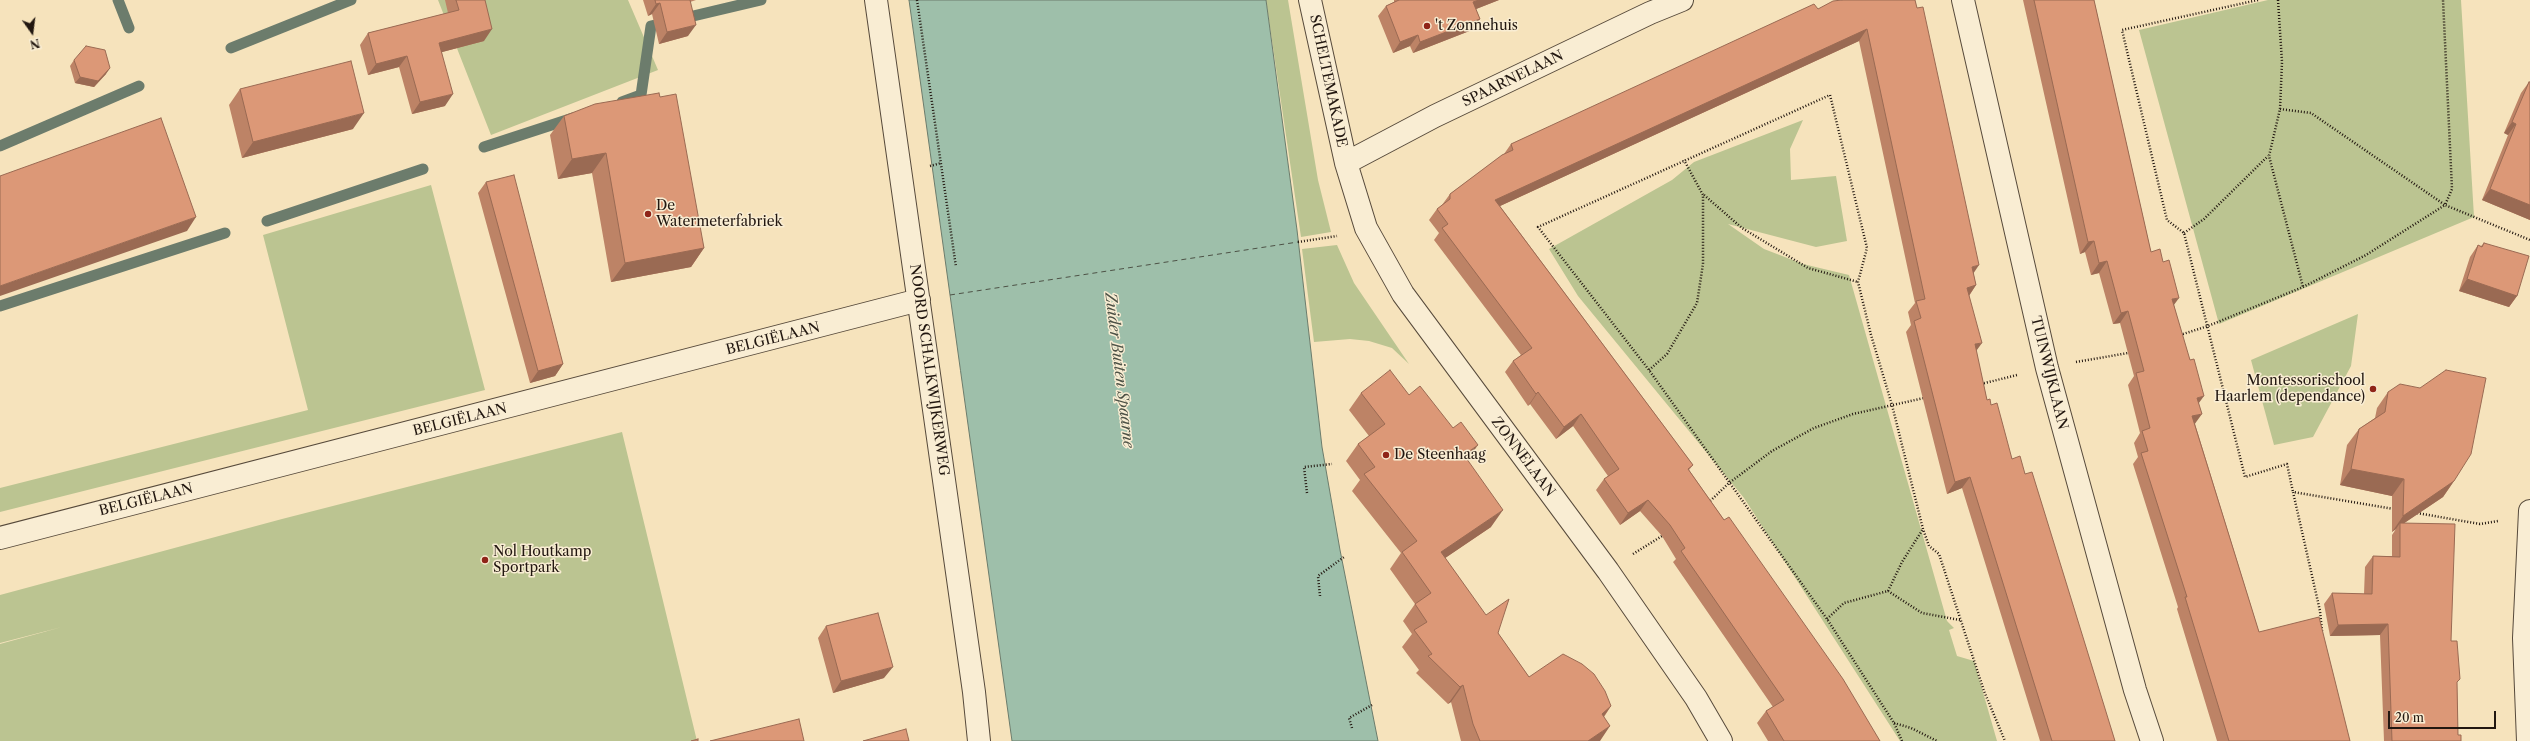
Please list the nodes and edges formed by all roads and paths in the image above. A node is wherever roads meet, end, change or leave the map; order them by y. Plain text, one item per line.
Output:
1 (876, 0) edge
2 (917, 0) edge
3 (1310, 0) edge
4 (1682, 0) edge
5 (1963, 0) edge
6 (2258, 0) edge
7 (2278, 0) edge
8 (2443, 0) edge
9 (1649, 6) edge
10 (2280, 109) junction
11 (2269, 156) junction
12 (1684, 160) junction
13 (941, 163) junction
14 (1346, 163) junction
15 (930, 166) dead end
16 (1703, 195) junction
17 (2445, 205) junction
18 (1366, 228) junction
19 (2184, 233) junction
20 (2530, 240) edge
21 (1298, 242) dead end
22 (956, 267) dead end
23 (1858, 282) junction
24 (2303, 287) junction
25 (919, 300) junction
26 (2208, 326) junction
27 (2173, 338) edge
28 (2128, 353) dead end
29 (2047, 368) junction
30 (1649, 370) junction
31 (1980, 385) edge
32 (1929, 397) edge
33 (1892, 405) junction
34 (1332, 464) dead end
35 (1729, 483) junction
36 (2293, 492) junction
37 (1306, 493) dead end
38 (1706, 504) edge
39 (2402, 510) edge
40 (2410, 512) edge
41 (2529, 514) edge
42 (1923, 529) junction
43 (0, 538) edge
44 (1344, 557) dead end
45 (1888, 591) junction
46 (1320, 596) dead end
47 (1827, 619) junction
48 (1960, 620) junction
49 (2323, 634) edge
50 (1372, 705) dead end
51 (1894, 723) junction
52 (1352, 728) dead end
53 (979, 741) edge
54 (1721, 741) edge
55 (1902, 741) edge
56 (1937, 741) edge
57 (2005, 741) edge
58 (2152, 741) edge
59 (2528, 741) edge

1 - 25 street, NOORD SCHALKWIJKERWEG
2 - 13 path
3 - 14 street, SCHELTEMAKADE
4 - 9 street, SPAARNELAAN
5 - 29 street, TUINWIJKLAAN
6 - 19 path
7 - 10 path
8 - 17 path
9 - 14 street, SPAARNELAAN
10 - 11 path
10 - 17 path
11 - 19 path
11 - 24 path
12 - 16 path
12 - 23 path
12 - 30 path
13 - 15 path
13 - 22 path
14 - 18 street, ZONNELAAN
16 - 23 path
16 - 30 path
17 - 20 path
17 - 24 path
18 - 21 path
18 - 54 street, ZONNELAAN
19 - 26 path
23 - 33 path
24 - 26 path
25 - 43 street, BELGIËLAAN
25 - 53 street, NOORD SCHALKWIJKERWEG
26 - 27 path
26 - 36 path
28 - 29 path
29 - 31 path
29 - 58 street, TUINWIJKLAAN
30 - 35 path
32 - 33 path
33 - 35 path
33 - 42 path
34 - 37 path
35 - 38 path
35 - 47 path
36 - 39 path
36 - 49 path
40 - 41 path
41 - 59 street
42 - 45 path
42 - 48 path
44 - 46 path
45 - 47 path
45 - 48 path
47 - 51 path
48 - 57 path
50 - 52 path
51 - 55 path
51 - 56 path

